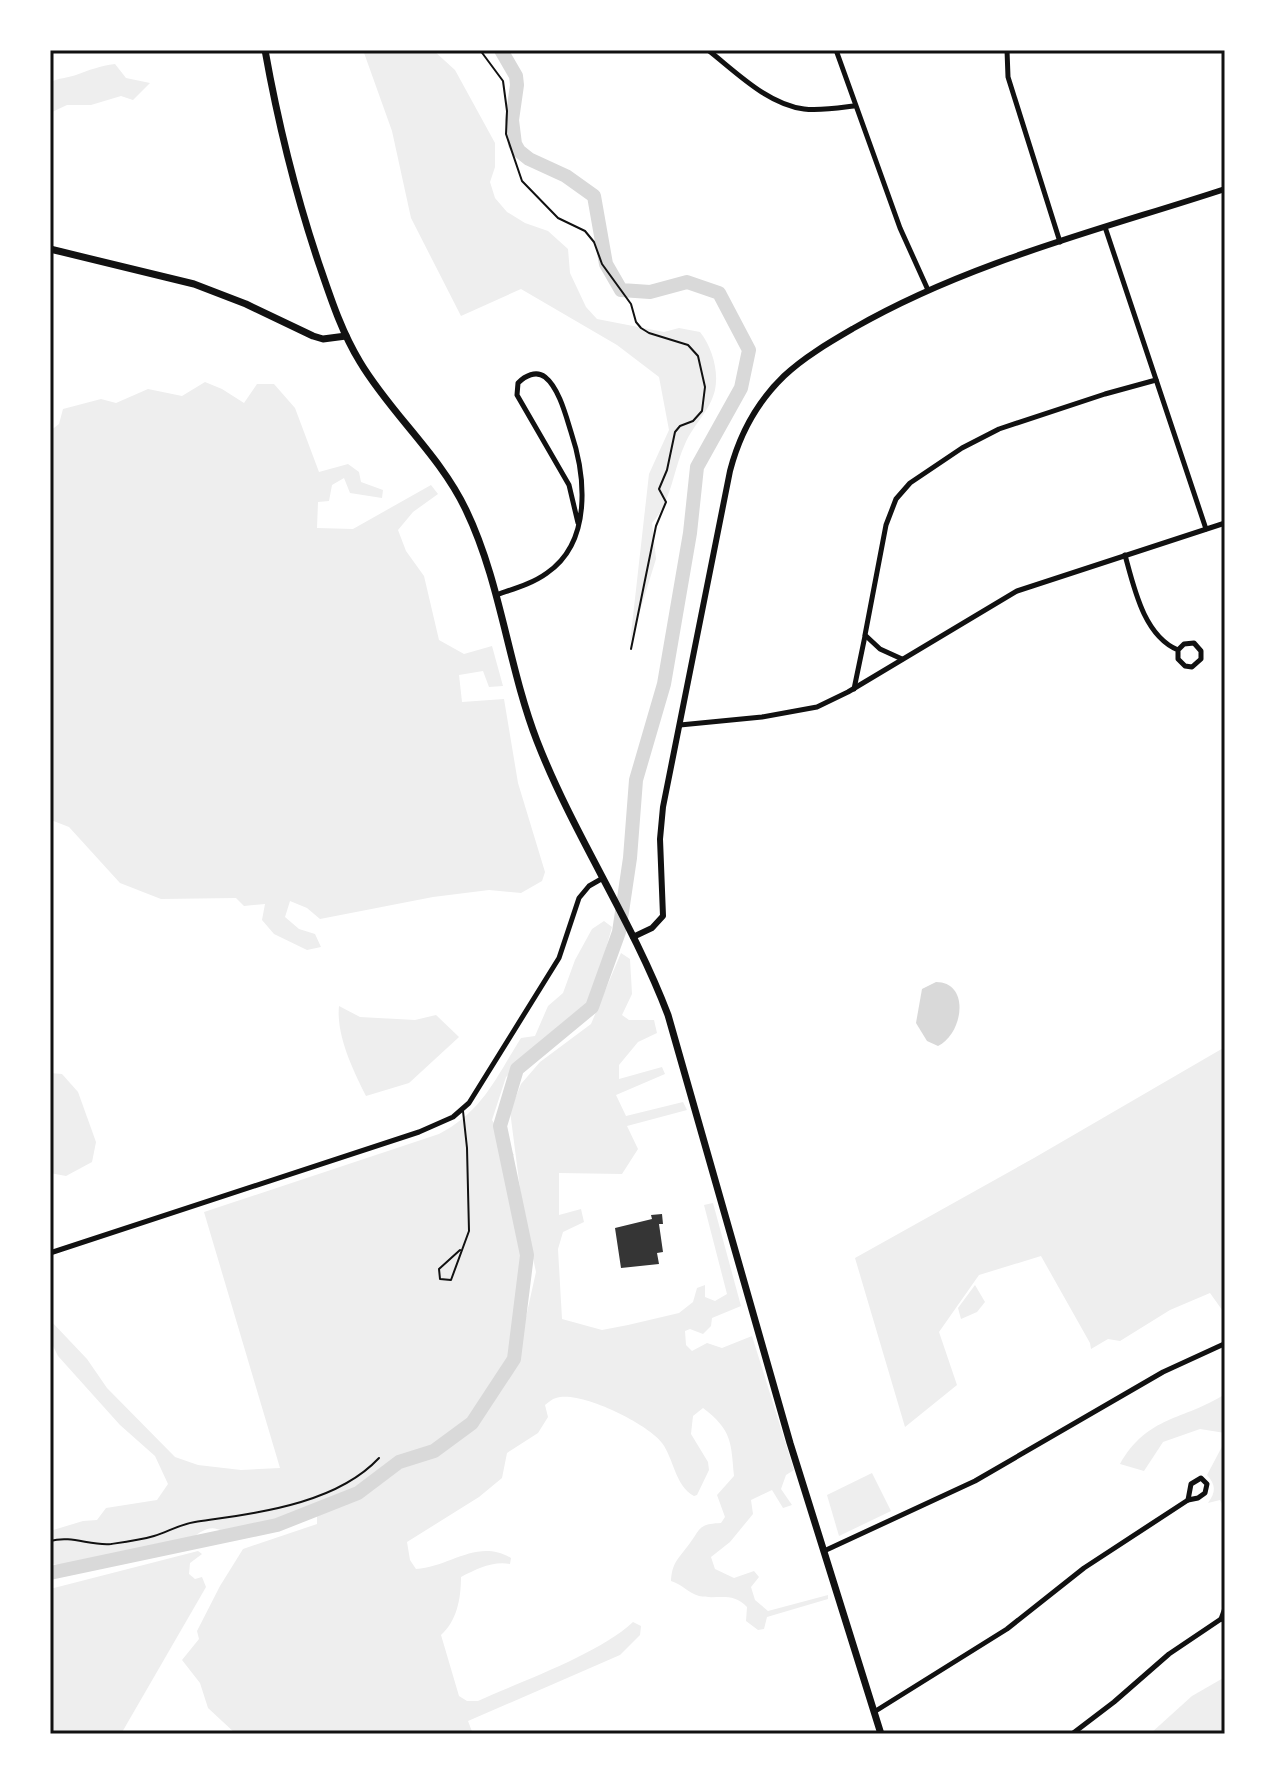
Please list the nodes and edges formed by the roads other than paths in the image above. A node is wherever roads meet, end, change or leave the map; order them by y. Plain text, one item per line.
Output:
1 (265, 50) edge
2 (708, 50) edge
3 (836, 50) edge
4 (1007, 50) edge
5 (854, 106) junction
6 (1225, 189) edge
7 (1105, 227) junction
8 (1060, 242) junction
9 (50, 249) edge
10 (928, 290) junction
11 (346, 336) junction
12 (1156, 380) junction
13 (578, 523) junction
14 (1225, 523) edge
15 (1206, 529) junction
16 (1125, 555) junction
17 (495, 595) junction
18 (865, 635) junction
19 (1178, 650) junction
20 (902, 659) junction
21 (854, 689) junction
22 (680, 725) junction
23 (603, 878) junction
24 (633, 937) junction
25 (462, 1110) junction
26 (460, 1250) junction
27 (50, 1253) edge
28 (1224, 1344) edge
29 (1188, 1500) junction
30 (824, 1552) junction
31 (1225, 1608) edge
32 (1223, 1620) edge
33 (874, 1712) junction
34 (881, 1734) edge
35 (1072, 1734) edge

1 - 11 main road
2 - 5 street
3 - 5 street
4 - 8 street
5 - 10 street
6 - 7 street
7 - 8 street
7 - 12 street
8 - 10 street
9 - 11 main road
10 - 22 street
11 - 17 main road
12 - 15 street
12 - 18 street
13 - 13 street
13 - 17 street
14 - 15 street
15 - 16 street
16 - 19 street
16 - 20 street
17 - 23 main road
18 - 20 street
18 - 21 street
19 - 19 street
20 - 21 street
21 - 22 street
22 - 24 street
23 - 24 main road
23 - 25 street
24 - 30 main road
25 - 26 lane
25 - 27 street
26 - 26 lane
28 - 30 street
29 - 29 street
29 - 33 street
30 - 33 main road
31 - 32 street
32 - 35 street
33 - 34 main road

